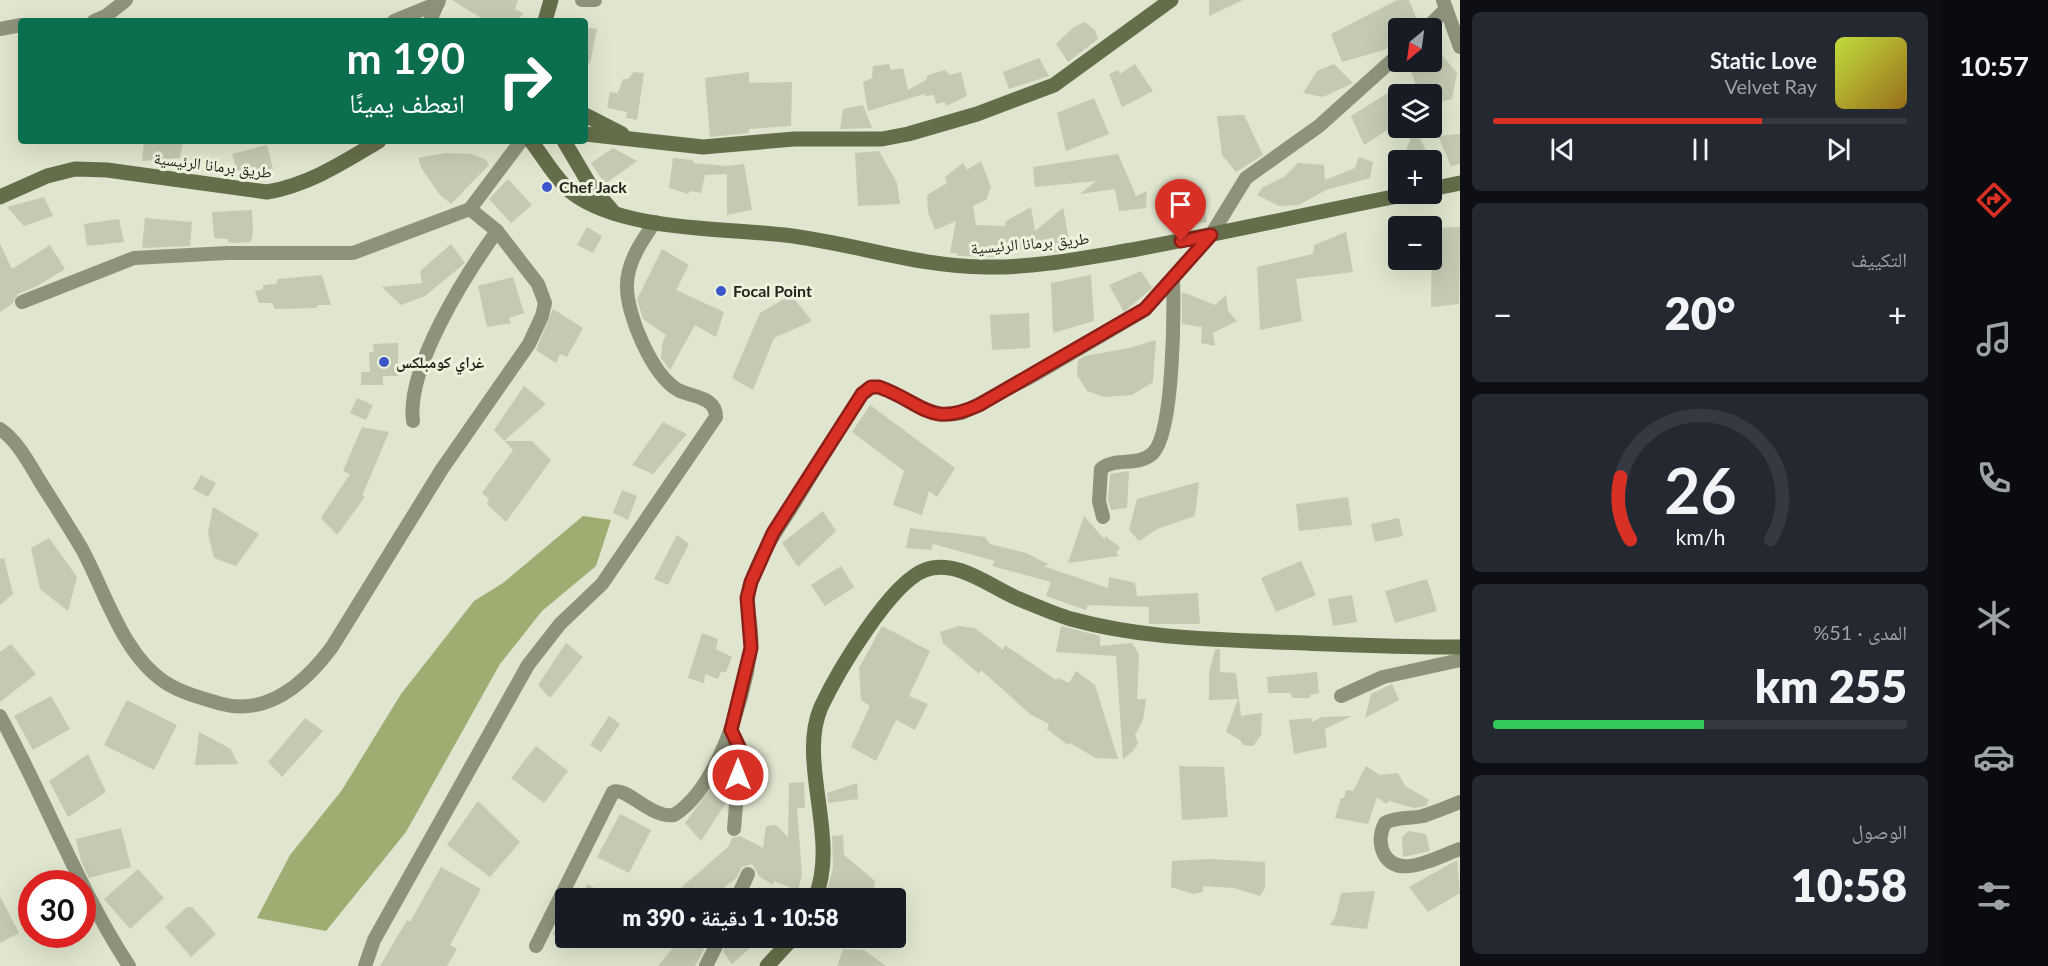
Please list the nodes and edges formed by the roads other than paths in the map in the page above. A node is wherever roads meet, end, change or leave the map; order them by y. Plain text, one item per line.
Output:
1 (126, 0) edge
2 (551, 0) edge
3 (582, 0) edge
4 (595, 0) edge
5 (1171, 0) edge
6 (438, 1) edge
7 (1445, 4) edge
8 (101, 18) edge
9 (401, 18) edge
10 (431, 18) edge
11 (546, 18) edge
12 (1434, 18) edge
13 (18, 26) edge
14 (0, 29) edge
15 (1460, 47) edge
16 (1388, 64) edge
17 (588, 118) edge
18 (588, 134) edge
19 (633, 140) junction
20 (373, 144) edge
21 (519, 144) edge
22 (533, 144) edge
23 (566, 144) edge
24 (1460, 183) edge
25 (1442, 187) edge
26 (0, 197) edge
27 (1388, 198) edge
28 (470, 209) junction
29 (616, 215) junction
30 (655, 222) junction
31 (497, 231) junction
32 (1211, 235) junction
33 (1173, 279) junction
34 (22, 302) dead end
35 (413, 421) dead end
36 (0, 429) edge
37 (1103, 517) dead end
38 (1460, 647) edge
39 (1460, 660) edge
40 (1341, 696) dead end
41 (0, 716) edge
42 (731, 730) junction
43 (1460, 802) edge
44 (734, 829) dead end
45 (1460, 849) edge
46 (748, 874) dead end
47 (742, 888) edge
48 (817, 888) edge
49 (536, 946) dead end
50 (715, 948) edge
51 (784, 948) edge
52 (129, 966) edge
53 (365, 966) edge
54 (706, 966) edge
55 (767, 966) edge

1 - 8 street
2 - 11 street
3 - 4 street
5 - 19 street
6 - 9 street
6 - 10 street
7 - 12 street
7 - 15 street
13 - 14 street
16 - 32 street
17 - 19 street
18 - 19 street
20 - 26 street, طريق برمانا الرئيسية
21 - 28 street
22 - 29 street, طريق برمانا الرئيسية
23 - 29 street
24 - 25 street
27 - 32 street, طريق برمانا الرئيسية
28 - 31 street
28 - 34 street
29 - 30 street, طريق برمانا الرئيسية
30 - 32 street, طريق برمانا الرئيسية
30 - 53 street
31 - 35 street
31 - 36 street
32 - 33 street
33 - 37 street
33 - 42 street
38 - 48 street
39 - 40 street
41 - 52 street
42 - 44 street
42 - 49 street
43 - 45 street
46 - 47 street
50 - 54 street
51 - 55 street

